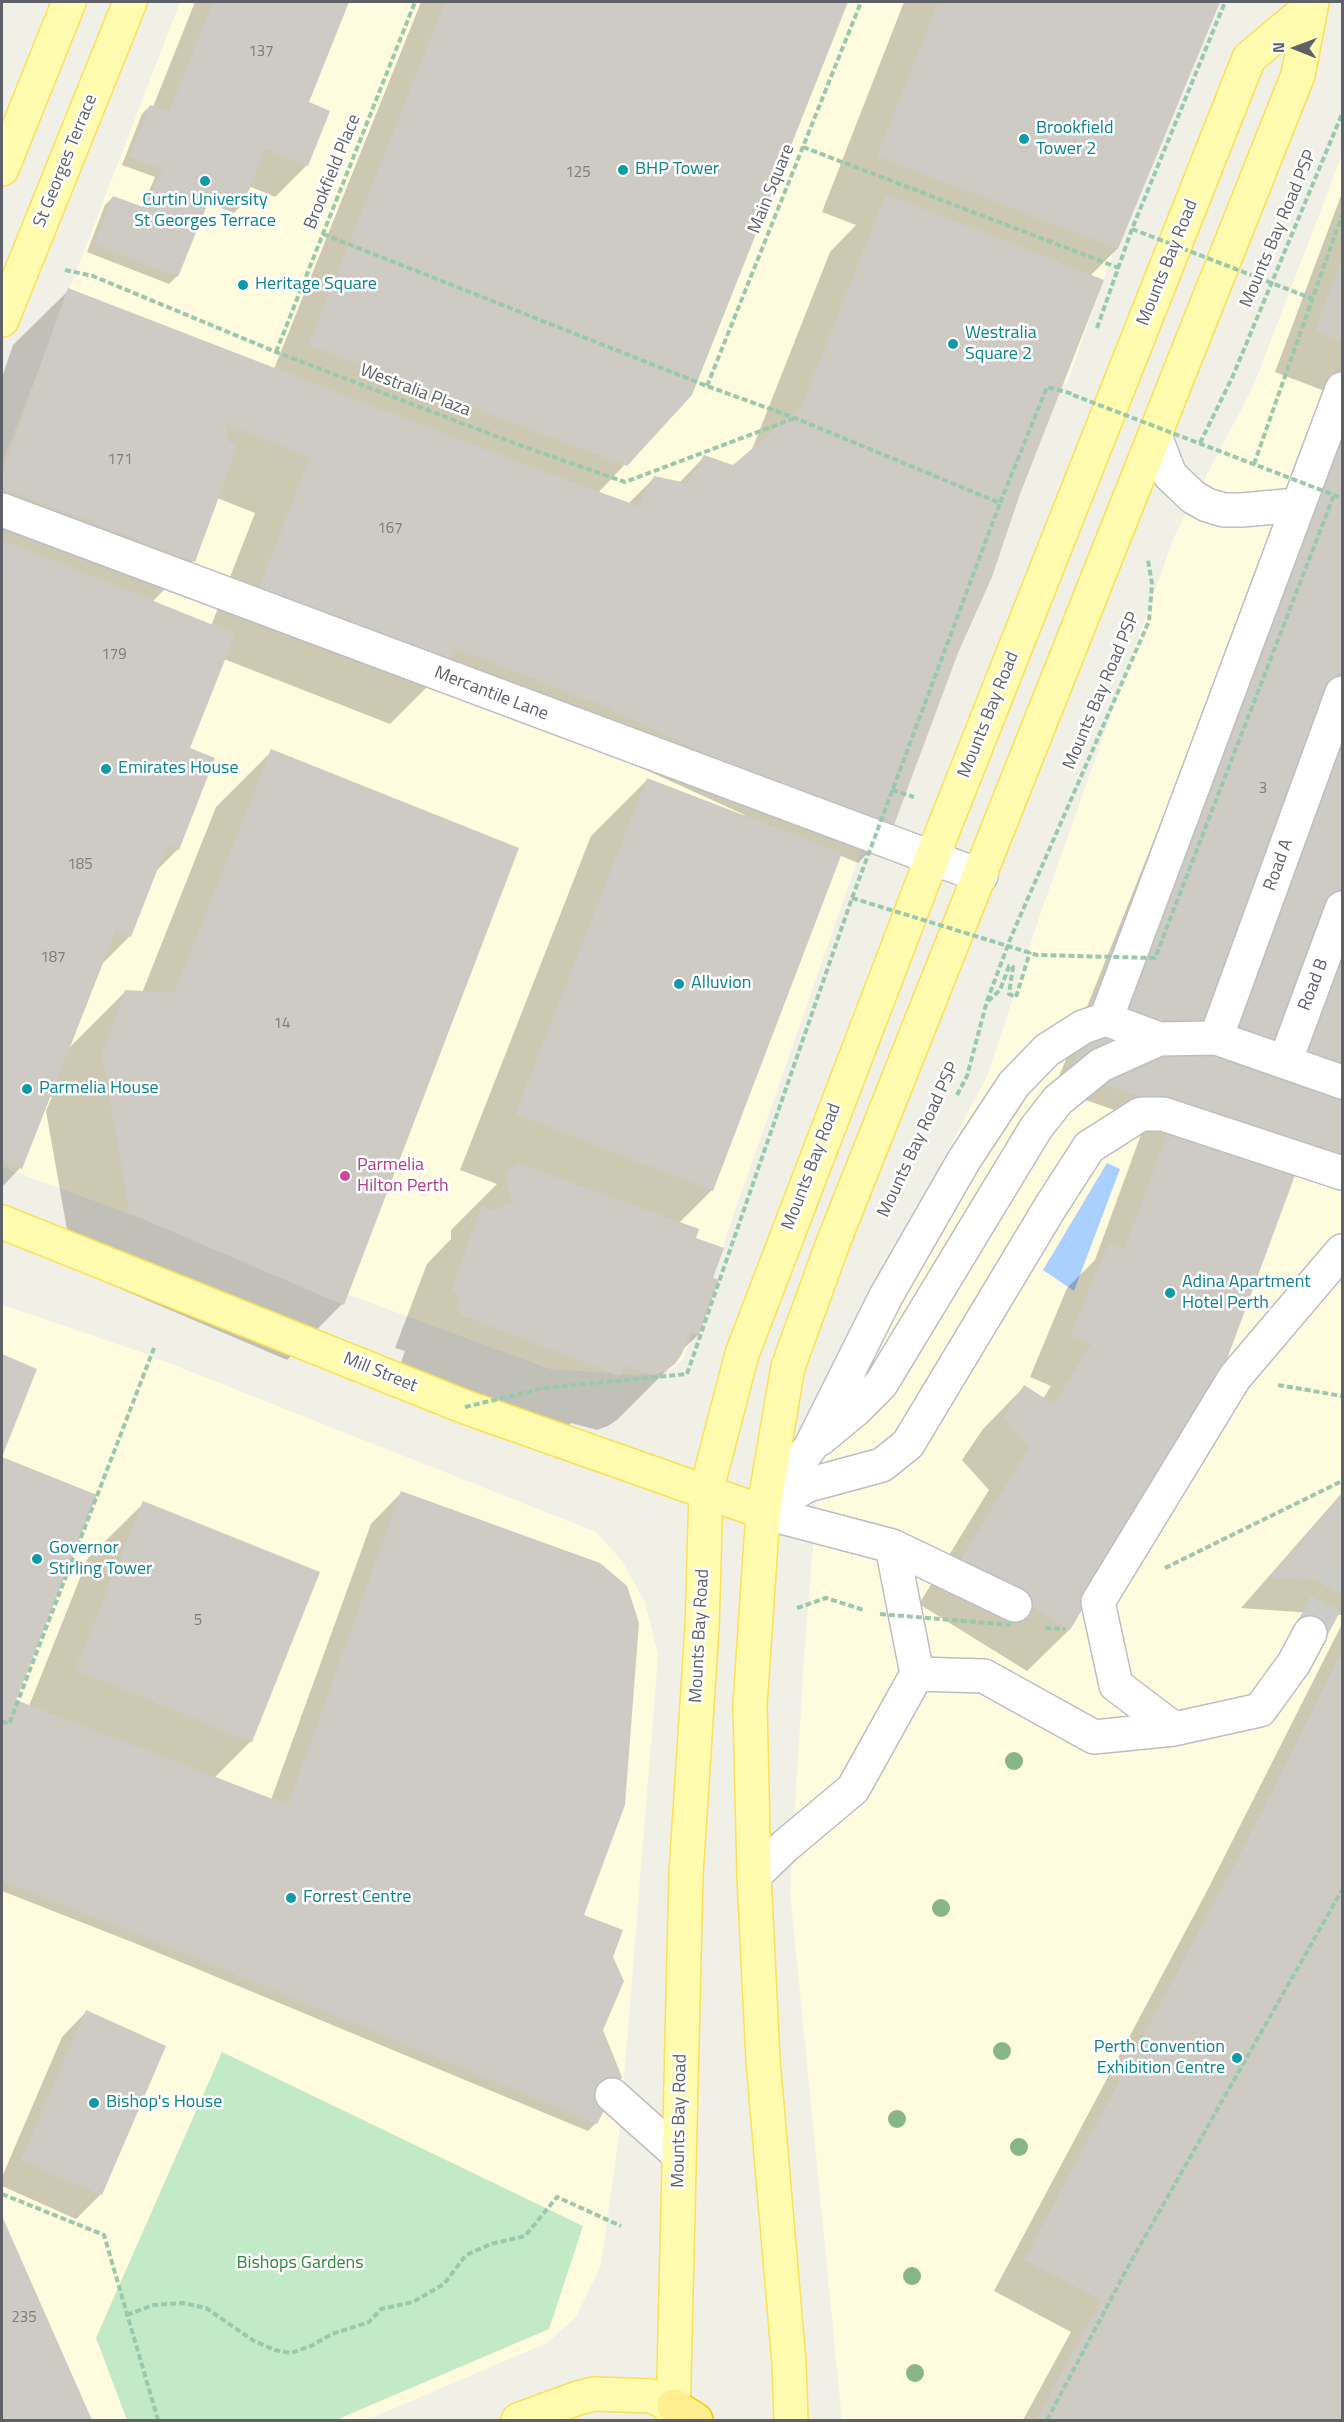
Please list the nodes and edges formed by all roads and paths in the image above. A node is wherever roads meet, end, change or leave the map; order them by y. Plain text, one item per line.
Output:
1 (69, 2) edge
2 (130, 2) edge
3 (415, 2) edge
4 (861, 2) edge
5 (1225, 2) edge
6 (1311, 4) edge
7 (1342, 114) edge
8 (803, 147) junction
9 (2, 169) edge
10 (1342, 215) edge
11 (1132, 228) junction
12 (323, 234) junction
13 (27, 258) junction
14 (1119, 268) junction
15 (1313, 299) junction
16 (2, 320) edge
17 (1096, 331) dead end
18 (276, 352) junction
19 (1076, 385) dead end
20 (707, 386) junction
21 (1342, 389) edge
22 (1073, 395) junction
23 (795, 418) junction
24 (1155, 436) junction
25 (1254, 464) junction
26 (1180, 485) junction
27 (1334, 495) junction
28 (1342, 498) edge
29 (1000, 503) junction
30 (1297, 505) junction
31 (2, 510) edge
32 (1146, 549) dead end
33 (1342, 693) edge
34 (892, 790) junction
35 (914, 797) dead end
36 (932, 858) junction
37 (981, 876) junction
38 (852, 898) junction
39 (1342, 908) edge
40 (1030, 952) junction
41 (987, 1001) junction
42 (1106, 1019) junction
43 (1216, 1038) junction
44 (1159, 1039) junction
45 (1285, 1062) junction
46 (1342, 1082) edge
47 (956, 1097) dead end
48 (1342, 1173) edge
49 (2, 1222) edge
50 (1342, 1251) edge
51 (154, 1348) dead end
52 (465, 1407) junction
53 (811, 1446) junction
54 (1342, 1481) edge
55 (706, 1492) junction
56 (763, 1512) junction
57 (892, 1546) junction
58 (1161, 1570) dead end
59 (1098, 1602) junction
60 (796, 1608) dead end
61 (1016, 1619) joint
62 (1041, 1628) dead end
63 (1310, 1633) tunnel mouth
64 (917, 1674) junction
65 (2, 1721) edge
66 (1174, 1730) junction
67 (754, 1876) junction
68 (1342, 1890) edge
69 (612, 2095) dead end
70 (679, 2155) junction
71 (2, 2194) edge
72 (621, 2226) dead end
73 (127, 2315) junction
74 (681, 2416) edge
75 (158, 2421) edge
76 (518, 2421) edge
77 (791, 2421) edge
78 (1047, 2421) edge

1 - 9 main road
2 - 13 main road, St Georges Terrace
3 - 12 path, Brookfield Place
4 - 8 path, Main Square
5 - 11 path
6 - 24 main road, Mounts Bay Road
6 - 36 main road, Mounts Bay Road
7 - 26 path, Mounts Bay Road PSP
8 - 14 path
8 - 20 path, Main Square
10 - 15 path
11 - 14 path
11 - 15 path, bridge
12 - 18 path, Brookfield Place
12 - 20 path
13 - 16 main road, St Georges Terrace
13 - 18 path, Westralia Plaza
14 - 17 path
15 - 25 path
18 - 23 path, Westralia Plaza
19 - 22 path
20 - 23 path
21 - 30 lane
22 - 25 path, bridge
22 - 29 path
23 - 29 path
24 - 26 lane
24 - 37 main road, Mounts Bay Road
25 - 27 path, bridge
26 - 30 lane
27 - 28 path, bridge
27 - 40 path, bridge
29 - 34 path, bridge
30 - 42 lane
31 - 36 lane, Mercantile Lane
32 - 41 path, Mounts Bay Road PSP
33 - 43 lane, Road A
34 - 35 path
34 - 38 path, bridge
36 - 37 lane, Mercantile Lane
36 - 55 main road, Mounts Bay Road
37 - 56 main road, Mounts Bay Road
38 - 40 path, bridge
38 - 52 path, bridge
39 - 45 lane, Road B
40 - 41 path
41 - 47 path, Mounts Bay Road PSP
42 - 44 lane
42 - 53 lane
43 - 44 lane
43 - 45 lane
44 - 53 lane
45 - 46 lane
48 - 56 lane
49 - 52 main road, Mill Street
50 - 59 lane
51 - 65 path
52 - 55 main road, Mill Street
53 - 56 lane
54 - 58 path
55 - 56 main road, Mill Street
55 - 70 main road, Mounts Bay Road
56 - 57 lane
56 - 67 main road, Mounts Bay Road
57 - 61 lane
57 - 64 lane
59 - 62 path
59 - 66 lane
60 - 61 path, bridge
63 - 66 lane
64 - 66 lane
64 - 67 lane
67 - 77 main road, Mounts Bay Road
68 - 78 path
69 - 70 lane
70 - 74 main road, Mounts Bay Road
71 - 73 path
72 - 73 path
73 - 75 path
74 - 76 main road

